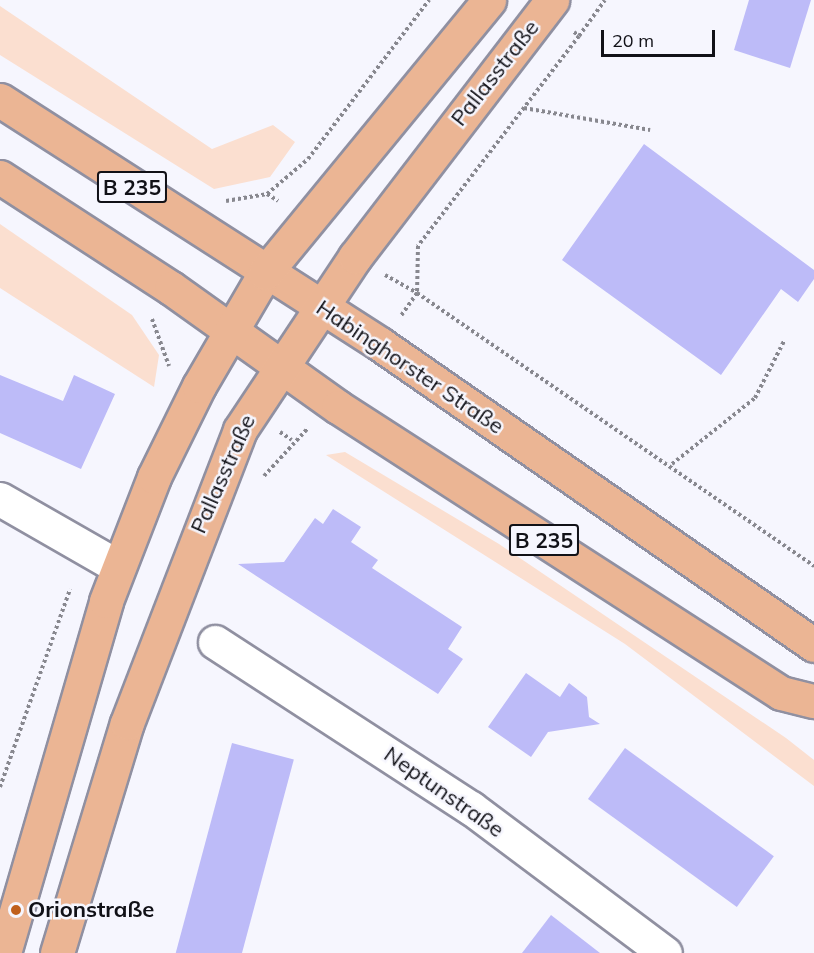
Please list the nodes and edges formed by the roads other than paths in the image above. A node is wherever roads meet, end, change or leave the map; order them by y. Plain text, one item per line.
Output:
1 (489, 0) edge
2 (549, 4) edge
3 (0, 100) edge
4 (0, 177) edge
5 (265, 273) junction
6 (320, 307) junction
7 (230, 330) junction
8 (279, 367) junction
9 (0, 499) edge
10 (108, 561) junction
11 (215, 642) dead end
12 (814, 645) edge
13 (814, 701) edge
14 (4, 953) edge
15 (57, 953) edge
16 (665, 953) edge

1 - 5 main road
2 - 6 main road, Pallasstraße
3 - 5 main road, Habinghorster Straße / B 235
4 - 7 main road, B 235
5 - 6 main road, Habinghorster Straße / B 235
5 - 7 main road
6 - 8 main road, Pallasstraße
6 - 12 main road, Habinghorster Straße / B 235
7 - 8 main road, B 235
7 - 10 main road
8 - 13 main road, B 235
8 - 15 main road, Pallasstraße
9 - 10 street
10 - 14 main road
11 - 16 street, Neptunstraße

